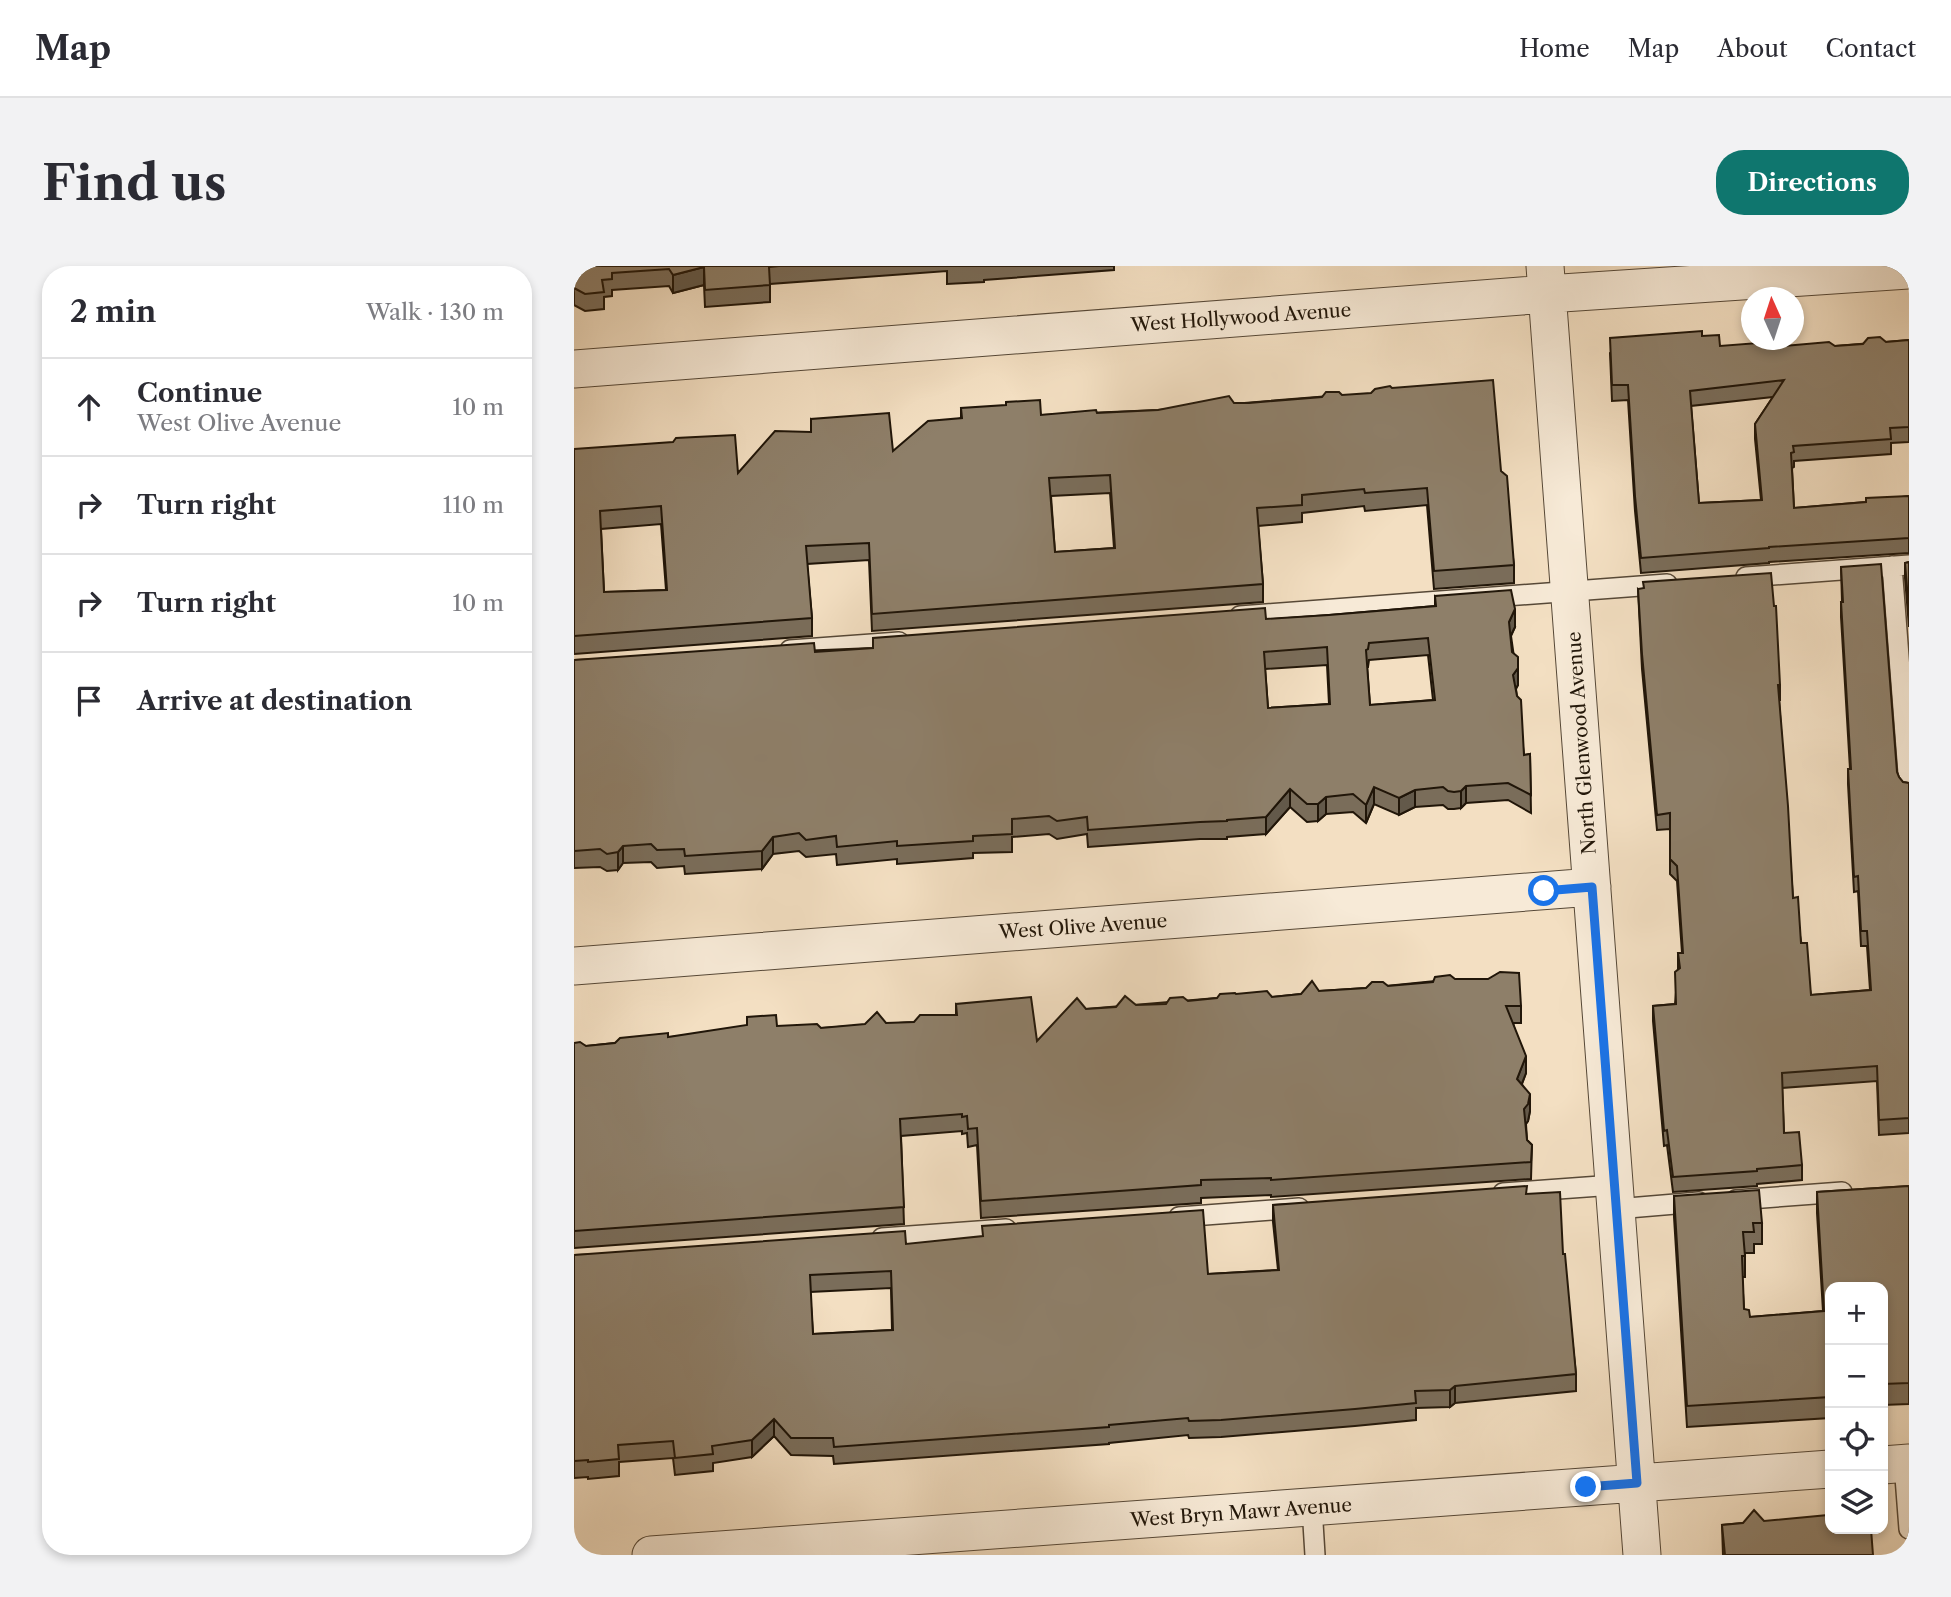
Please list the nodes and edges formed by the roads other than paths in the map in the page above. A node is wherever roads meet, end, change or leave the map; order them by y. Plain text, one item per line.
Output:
1 (1856, 270) edge
2 (1909, 270) edge
3 (1546, 280) edge
4 (574, 369) edge
5 (1901, 566) edge
6 (1729, 579) edge
7 (1688, 582) edge
8 (1569, 592) junction
9 (1216, 618) edge
10 (923, 640) edge
11 (769, 652) edge
12 (1909, 786) edge
13 (1592, 887) junction
14 (574, 966) edge
15 (1854, 1191) edge
16 (1481, 1195) edge
17 (1615, 1197) junction
18 (1313, 1207) edge
19 (1160, 1218) edge
20 (1020, 1228) edge
21 (867, 1239) edge
22 (1899, 1464) edge
23 (1825, 1469) edge
24 (1637, 1483) junction
25 (1312, 1507) junction
26 (1909, 1529) edge
27 (651, 1555) edge
28 (1315, 1555) edge
29 (1642, 1555) edge

1 - 2 street, West Hollywood Avenue
1 - 3 street, West Hollywood Avenue
3 - 4 street, West Hollywood Avenue
3 - 8 street, North Glenwood Avenue
5 - 6 lane
5 - 12 lane
7 - 8 lane
8 - 9 lane
8 - 13 street, North Glenwood Avenue
10 - 11 lane
13 - 14 street, West Olive Avenue
13 - 17 street, North Glenwood Avenue
15 - 17 lane
16 - 17 lane
17 - 24 street, North Glenwood Avenue
18 - 19 lane
20 - 21 lane
22 - 26 lane
23 - 24 street, West Bryn Mawr Avenue
24 - 25 street, West Bryn Mawr Avenue
24 - 29 street, North Glenwood Avenue
25 - 27 street, West Bryn Mawr Avenue
25 - 28 lane

